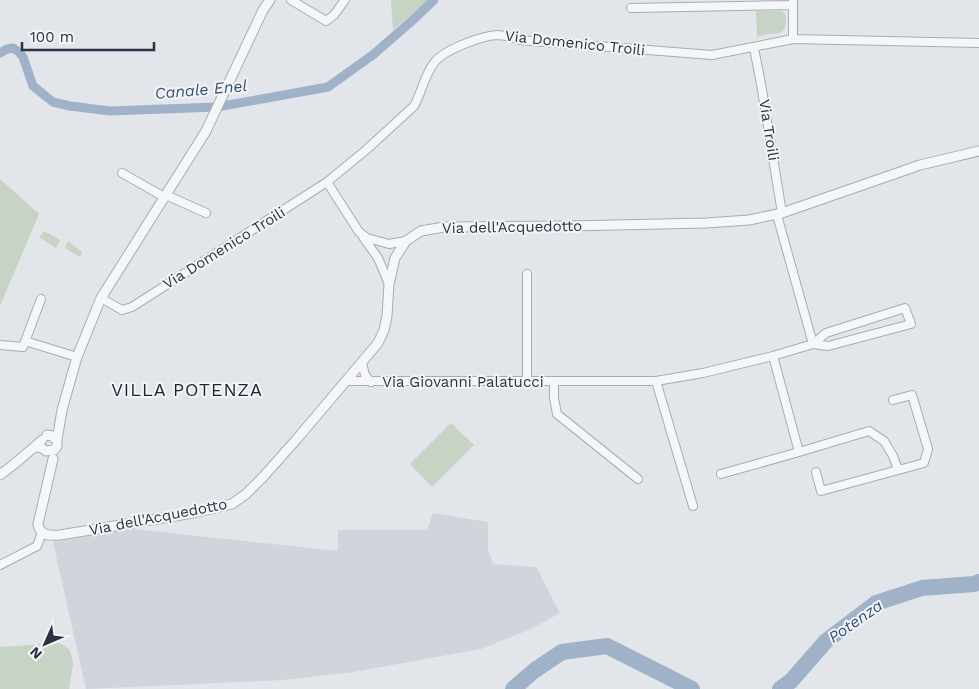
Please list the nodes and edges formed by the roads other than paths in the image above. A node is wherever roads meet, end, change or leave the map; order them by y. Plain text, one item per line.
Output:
1 (270, 0) edge
2 (291, 0) edge
3 (345, 0) edge
4 (793, 2) edge
5 (264, 5) edge
6 (631, 8) dead end
7 (793, 39) junction
8 (979, 42) edge
9 (754, 48) junction
10 (979, 151) edge
11 (122, 173) dead end
12 (327, 182) junction
13 (165, 196) junction
14 (206, 213) dead end
15 (780, 214) junction
16 (359, 232) junction
17 (406, 241) junction
18 (527, 274) dead end
19 (389, 284) junction
20 (101, 298) junction
21 (41, 299) dead end
22 (25, 341) junction
23 (813, 344) junction
24 (0, 345) edge
25 (773, 356) junction
26 (77, 357) junction
27 (362, 363) junction
28 (346, 381) junction
29 (527, 381) junction
30 (554, 381) junction
31 (656, 381) junction
32 (372, 382) junction
33 (893, 400) dead end
34 (48, 444) junction
35 (799, 452) junction
36 (898, 470) junction
37 (816, 472) dead end
38 (721, 474) dead end
39 (0, 475) edge
40 (638, 480) dead end
41 (693, 506) dead end
42 (42, 533) junction
43 (0, 565) edge

1 - 5 street
2 - 3 street
4 - 6 street
4 - 7 street
5 - 13 street
7 - 8 street, Via Domenico Troili
7 - 9 street, Via Domenico Troili
9 - 12 street, Via Domenico Troili
9 - 15 street, Via Troili
10 - 15 street, Via dell'Acquedotto
11 - 13 street
12 - 16 street
12 - 20 street, Via Domenico Troili
13 - 14 street
13 - 20 street
15 - 17 street, Via dell'Acquedotto
15 - 23 street, Via Troili
16 - 17 street
16 - 19 street
17 - 19 street, Via dell'Acquedotto
18 - 29 street
19 - 27 street, Via dell'Acquedotto
20 - 26 street
21 - 22 street
22 - 24 street
22 - 26 street
23 - 23 street
23 - 25 street, Via Giovanni Palatucci
25 - 31 street, Via Giovanni Palatucci
25 - 35 street
26 - 34 street
27 - 28 street, Via dell'Acquedotto
27 - 32 street, Via Giovanni Palatucci
28 - 32 street, Via Giovanni Palatucci
28 - 42 street, Via dell'Acquedotto
29 - 30 street, Via Giovanni Palatucci
29 - 32 street, Via Giovanni Palatucci
30 - 31 street, Via Giovanni Palatucci
30 - 40 street, Via Giovanni Palatucci
31 - 41 street
33 - 36 street
34 - 39 street
34 - 42 street
35 - 36 street
35 - 38 street
36 - 37 street
42 - 43 street

